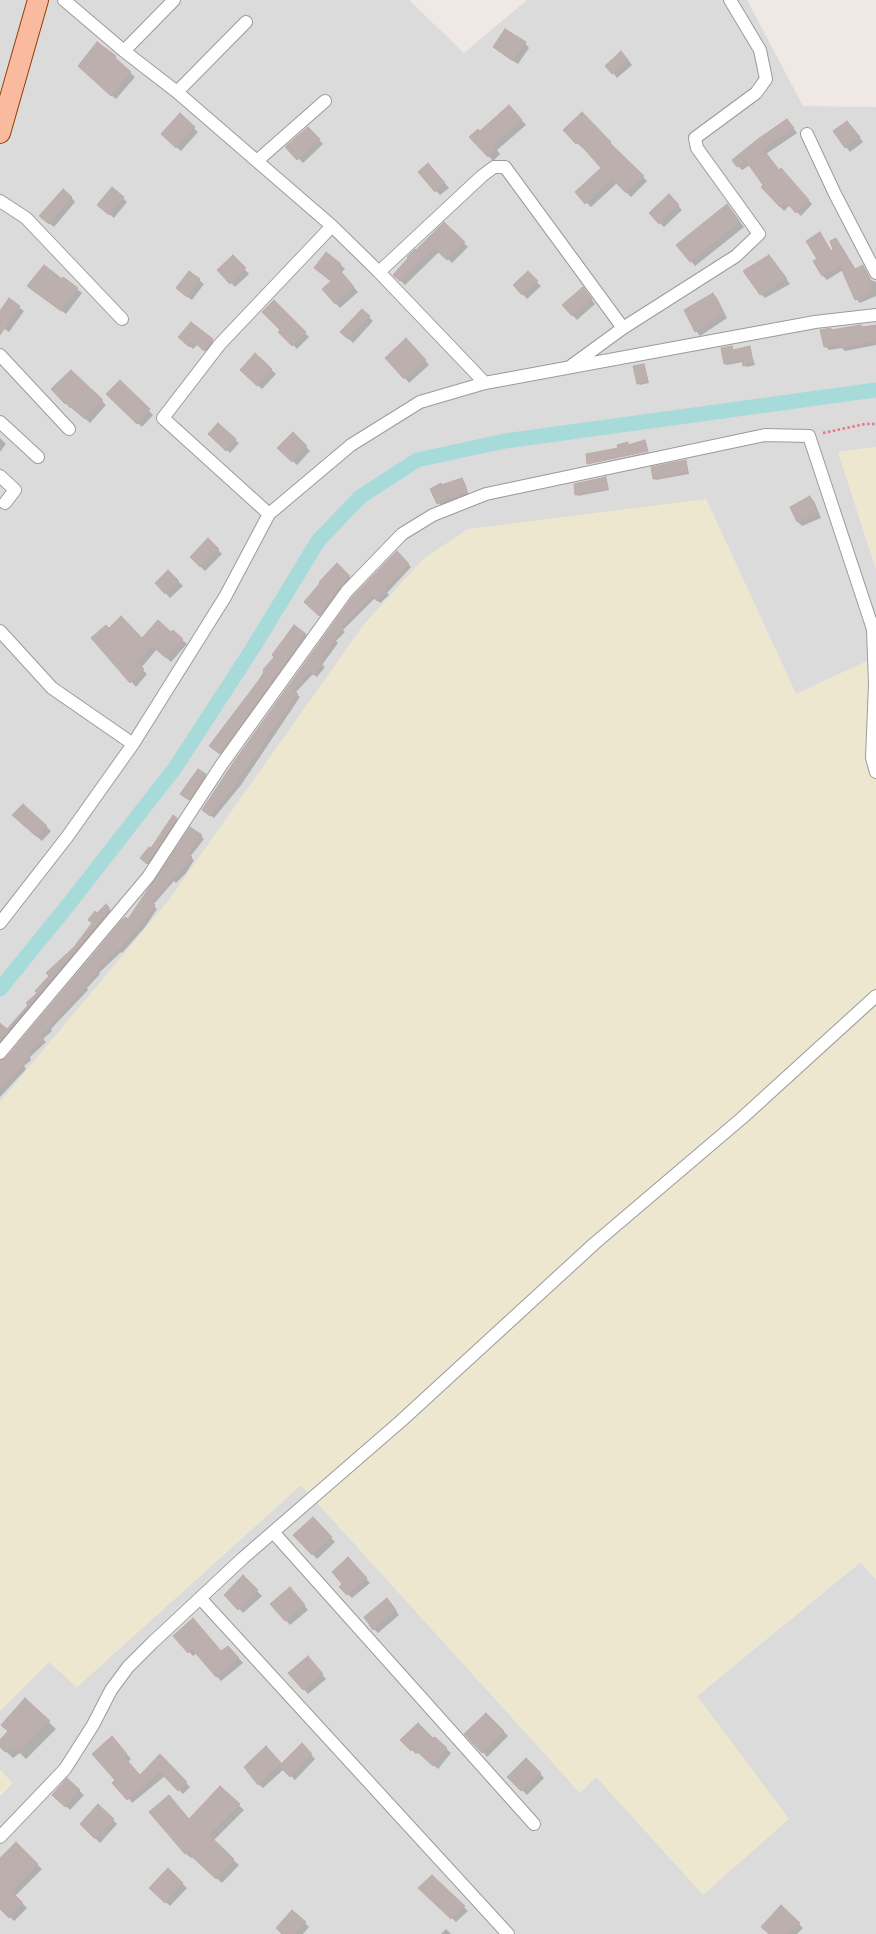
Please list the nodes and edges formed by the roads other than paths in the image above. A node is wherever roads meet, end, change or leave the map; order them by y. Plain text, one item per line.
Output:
1 (38, 0) edge
2 (64, 0) edge
3 (174, 0) edge
4 (730, 0) edge
5 (246, 22) dead end
6 (124, 51) junction
7 (177, 92) junction
8 (325, 101) dead end
9 (0, 133) edge
10 (807, 134) dead end
11 (258, 160) junction
12 (0, 201) edge
13 (332, 226) junction
14 (379, 272) junction
15 (876, 273) edge
16 (876, 315) edge
17 (122, 319) dead end
18 (623, 328) junction
19 (0, 355) edge
20 (568, 368) junction
21 (485, 383) junction
22 (0, 422) edge
23 (69, 429) dead end
24 (38, 457) dead end
25 (0, 476) edge
26 (5, 504) dead end
27 (269, 514) junction
28 (0, 631) edge
29 (133, 744) junction
30 (876, 772) edge
31 (0, 923) edge
32 (876, 996) edge
33 (0, 1053) edge
34 (273, 1532) junction
35 (200, 1598) junction
36 (534, 1824) dead end
37 (0, 1836) edge
38 (504, 1932) edge

1 - 9 main road
2 - 6 street
3 - 6 street
4 - 18 street
5 - 7 street
6 - 7 street
7 - 11 street
8 - 11 street
10 - 15 street
11 - 13 street
12 - 17 street
13 - 14 street
13 - 27 street
14 - 18 street
14 - 21 street
16 - 20 street
18 - 20 street
19 - 23 street
20 - 21 street
21 - 27 street
22 - 24 street
25 - 26 street
27 - 29 street
28 - 29 street
29 - 31 street
30 - 33 street
32 - 34 street
34 - 35 street
34 - 36 street
35 - 37 street
35 - 38 street

